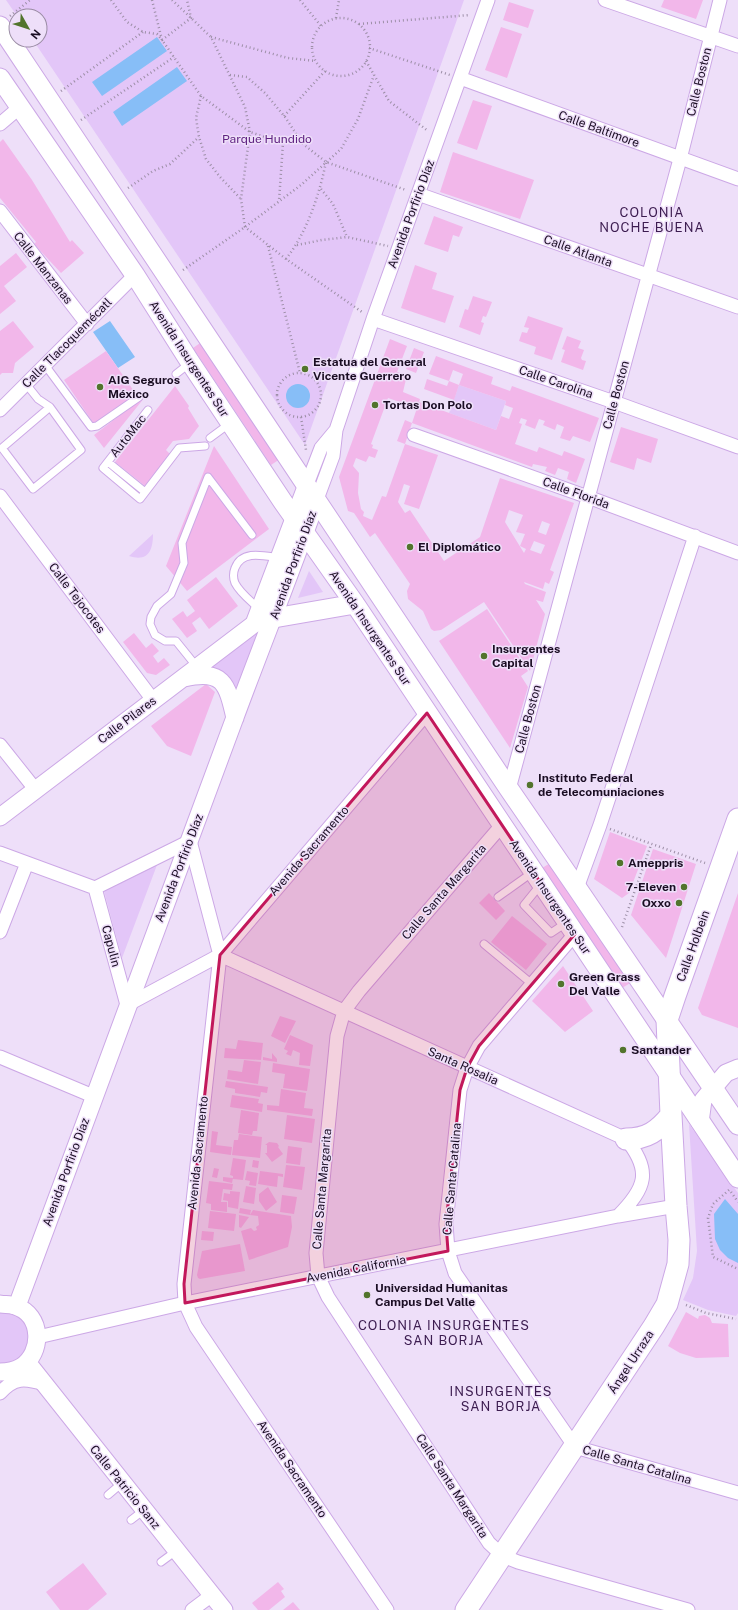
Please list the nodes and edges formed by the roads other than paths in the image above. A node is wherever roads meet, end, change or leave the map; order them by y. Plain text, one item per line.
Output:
1 (488, 0) edge
2 (605, 0) edge
3 (720, 0) edge
4 (5, 21) edge
5 (711, 36) junction
6 (738, 46) edge
7 (0, 78) edge
8 (460, 78) junction
9 (20, 107) junction
10 (0, 124) edge
11 (680, 159) junction
12 (738, 179) edge
13 (418, 194) junction
14 (0, 212) edge
15 (135, 275) junction
16 (648, 276) junction
17 (738, 307) edge
18 (373, 319) junction
19 (87, 324) junction
20 (45, 365) junction
21 (26, 384) junction
22 (138, 397) dead end
23 (614, 402) junction
24 (50, 407) junction
25 (0, 410) edge
26 (148, 410) dead end
27 (231, 422) junction
28 (414, 435) dead end
29 (210, 438) dead end
30 (205, 446) dead end
31 (738, 447) edge
32 (311, 495) junction
33 (0, 496) edge
34 (588, 497) junction
35 (300, 526) junction
36 (252, 535) dead end
37 (695, 536) junction
38 (738, 553) edge
39 (280, 558) junction
40 (355, 604) junction
41 (263, 618) junction
42 (197, 668) junction
43 (182, 678) junction
44 (153, 700) junction
45 (427, 712) junction
46 (235, 718) junction
47 (0, 745) edge
48 (35, 789) junction
49 (509, 789) junction
50 (0, 817) edge
51 (738, 819) edge
52 (502, 825) junction
53 (190, 841) junction
54 (0, 854) edge
55 (26, 863) junction
56 (537, 878) junction
57 (95, 888) junction
58 (578, 888) junction
59 (498, 897) dead end
60 (571, 929) junction
61 (0, 932) edge
62 (484, 944) dead end
63 (220, 955) junction
64 (532, 984) junction
65 (127, 1005) junction
66 (344, 1011) junction
67 (667, 1020) junction
68 (0, 1057) edge
69 (467, 1068) junction
70 (738, 1068) edge
71 (669, 1077) junction
72 (712, 1088) junction
73 (93, 1096) junction
74 (670, 1115) junction
75 (700, 1122) junction
76 (738, 1125) edge
77 (626, 1139) junction
78 (738, 1178) edge
79 (676, 1206) junction
80 (618, 1216) junction
81 (448, 1251) junction
82 (318, 1276) junction
83 (185, 1303) junction
84 (0, 1304) edge
85 (17, 1306) junction
86 (38, 1337) junction
87 (27, 1362) junction
88 (0, 1372) edge
89 (44, 1384) junction
90 (0, 1394) edge
91 (575, 1447) junction
92 (122, 1483) junction
93 (738, 1493) edge
94 (108, 1495) dead end
95 (176, 1550) junction
96 (503, 1556) junction
97 (161, 1562) dead end
98 (212, 1595) junction
99 (192, 1610) edge
100 (224, 1610) edge
101 (387, 1610) edge
102 (466, 1610) edge
103 (688, 1610) edge

1 - 8 street, Avenida Porfirio Díaz
2 - 5 street
3 - 5 street, Calle Boston
4 - 32 main road
5 - 6 street
5 - 11 street, Calle Boston
7 - 9 main road, Avenida Insurgentes Sur
8 - 11 street, Calle Baltimore
8 - 13 street, Avenida Porfirio Díaz
9 - 10 street
9 - 15 main road, Avenida Insurgentes Sur
11 - 12 street, Calle Baltimore
11 - 16 street, Calle Boston
13 - 16 street, Calle Atlanta
13 - 18 street, Avenida Porfirio Díaz
14 - 19 street, Calle Manzanas
15 - 19 street, Calle Tlacoquemécatl
15 - 27 main road, Avenida Insurgentes Sur
16 - 17 street, Calle Atlanta
16 - 23 street, Calle Boston
18 - 23 street, Calle Carolina
18 - 32 street, Avenida Porfirio Díaz
19 - 20 street, Calle Tlacoquemécatl
20 - 21 street, Calle Tlacoquemécatl
20 - 22 lane
21 - 24 lane
21 - 25 street, Calle Tlacoquemécatl
23 - 31 street, Calle Carolina
23 - 34 street, Calle Boston
24 - 24 lane
26 - 30 lane, AutoMac
27 - 29 lane
27 - 35 main road, Avenida Insurgentes Sur
28 - 34 street, Calle Florida
32 - 35 street, Avenida Porfirio Díaz
32 - 49 main road
33 - 44 street, Calle Tejocotes
34 - 37 street, Calle Florida
34 - 49 street, Calle Boston
35 - 39 street, Avenida Porfirio Díaz
35 - 40 main road, Avenida Insurgentes Sur
35 - 41 street, Avenida Porfirio Díaz
36 - 42 lane
37 - 38 street, Calle Florida
37 - 58 street
39 - 41 street, Avenida Porfirio Díaz
39 - 41 lane
40 - 41 main road
40 - 45 main road, Avenida Insurgentes Sur
41 - 42 street, Calle Pilares
41 - 46 street, Avenida Porfirio Díaz
42 - 43 street, Calle Pilares
43 - 44 street, Calle Pilares
43 - 46 street
44 - 48 street, Calle Pilares
45 - 52 main road, Avenida Insurgentes Sur
45 - 63 street, Avenida Sacramento
46 - 53 street, Avenida Porfirio Díaz
47 - 48 street
48 - 50 street, Calle Pilares
49 - 58 main road
51 - 67 main road, Calle Holbein
52 - 56 main road, Avenida Insurgentes Sur
52 - 66 street, Calle Santa Margarita
53 - 57 street
53 - 63 street
53 - 65 street, Avenida Porfirio Díaz
54 - 55 street
55 - 57 street
55 - 61 street
56 - 59 lane
56 - 60 main road, Avenida Insurgentes Sur
56 - 60 lane
57 - 65 street, Capulin
58 - 67 main road
60 - 64 street, Calle Santa Catalina
60 - 71 main road, Avenida Insurgentes Sur
62 - 64 lane
63 - 65 street
63 - 66 street, Santa Rosalia
63 - 83 street, Avenida Sacramento
64 - 69 street, Calle Santa Catalina
65 - 73 street, Avenida Porfirio Díaz
66 - 69 street, Santa Rosalia
66 - 82 street, Calle Santa Margarita
67 - 71 main road, Calle Holbein
67 - 72 main road
68 - 73 street
69 - 77 street, Santa Rosalia
69 - 81 street, Calle Santa Catalina
70 - 72 street
71 - 74 main road, Ángel Urraza
71 - 75 main road, Avenida Insurgentes Sur
72 - 75 street
72 - 76 main road
73 - 85 street, Avenida Porfirio Díaz
74 - 77 main road
74 - 79 main road, Ángel Urraza
75 - 78 main road, Avenida Insurgentes Sur
77 - 80 street, Santa Rosalia
79 - 80 street, Avenida California
79 - 91 main road, Ángel Urraza
80 - 81 street, Avenida California
81 - 82 street, Avenida California
81 - 91 street, Calle Santa Catalina
82 - 83 street, Avenida California
82 - 96 street, Calle Santa Margarita
83 - 86 street, Avenida California
83 - 101 street, Avenida Sacramento
84 - 85 street
85 - 86 street
86 - 87 street
87 - 88 street
87 - 89 street, Calle Patricio Sanz
89 - 90 street
89 - 92 street, Calle Patricio Sanz
91 - 93 street, Calle Santa Catalina
91 - 96 main road, Ángel Urraza
92 - 94 lane
92 - 95 street, Calle Patricio Sanz
95 - 97 lane
95 - 98 street, Calle Patricio Sanz
96 - 102 main road, Ángel Urraza
96 - 103 street, Calle Santa Margarita
98 - 99 street
98 - 100 street, Calle Patricio Sanz

